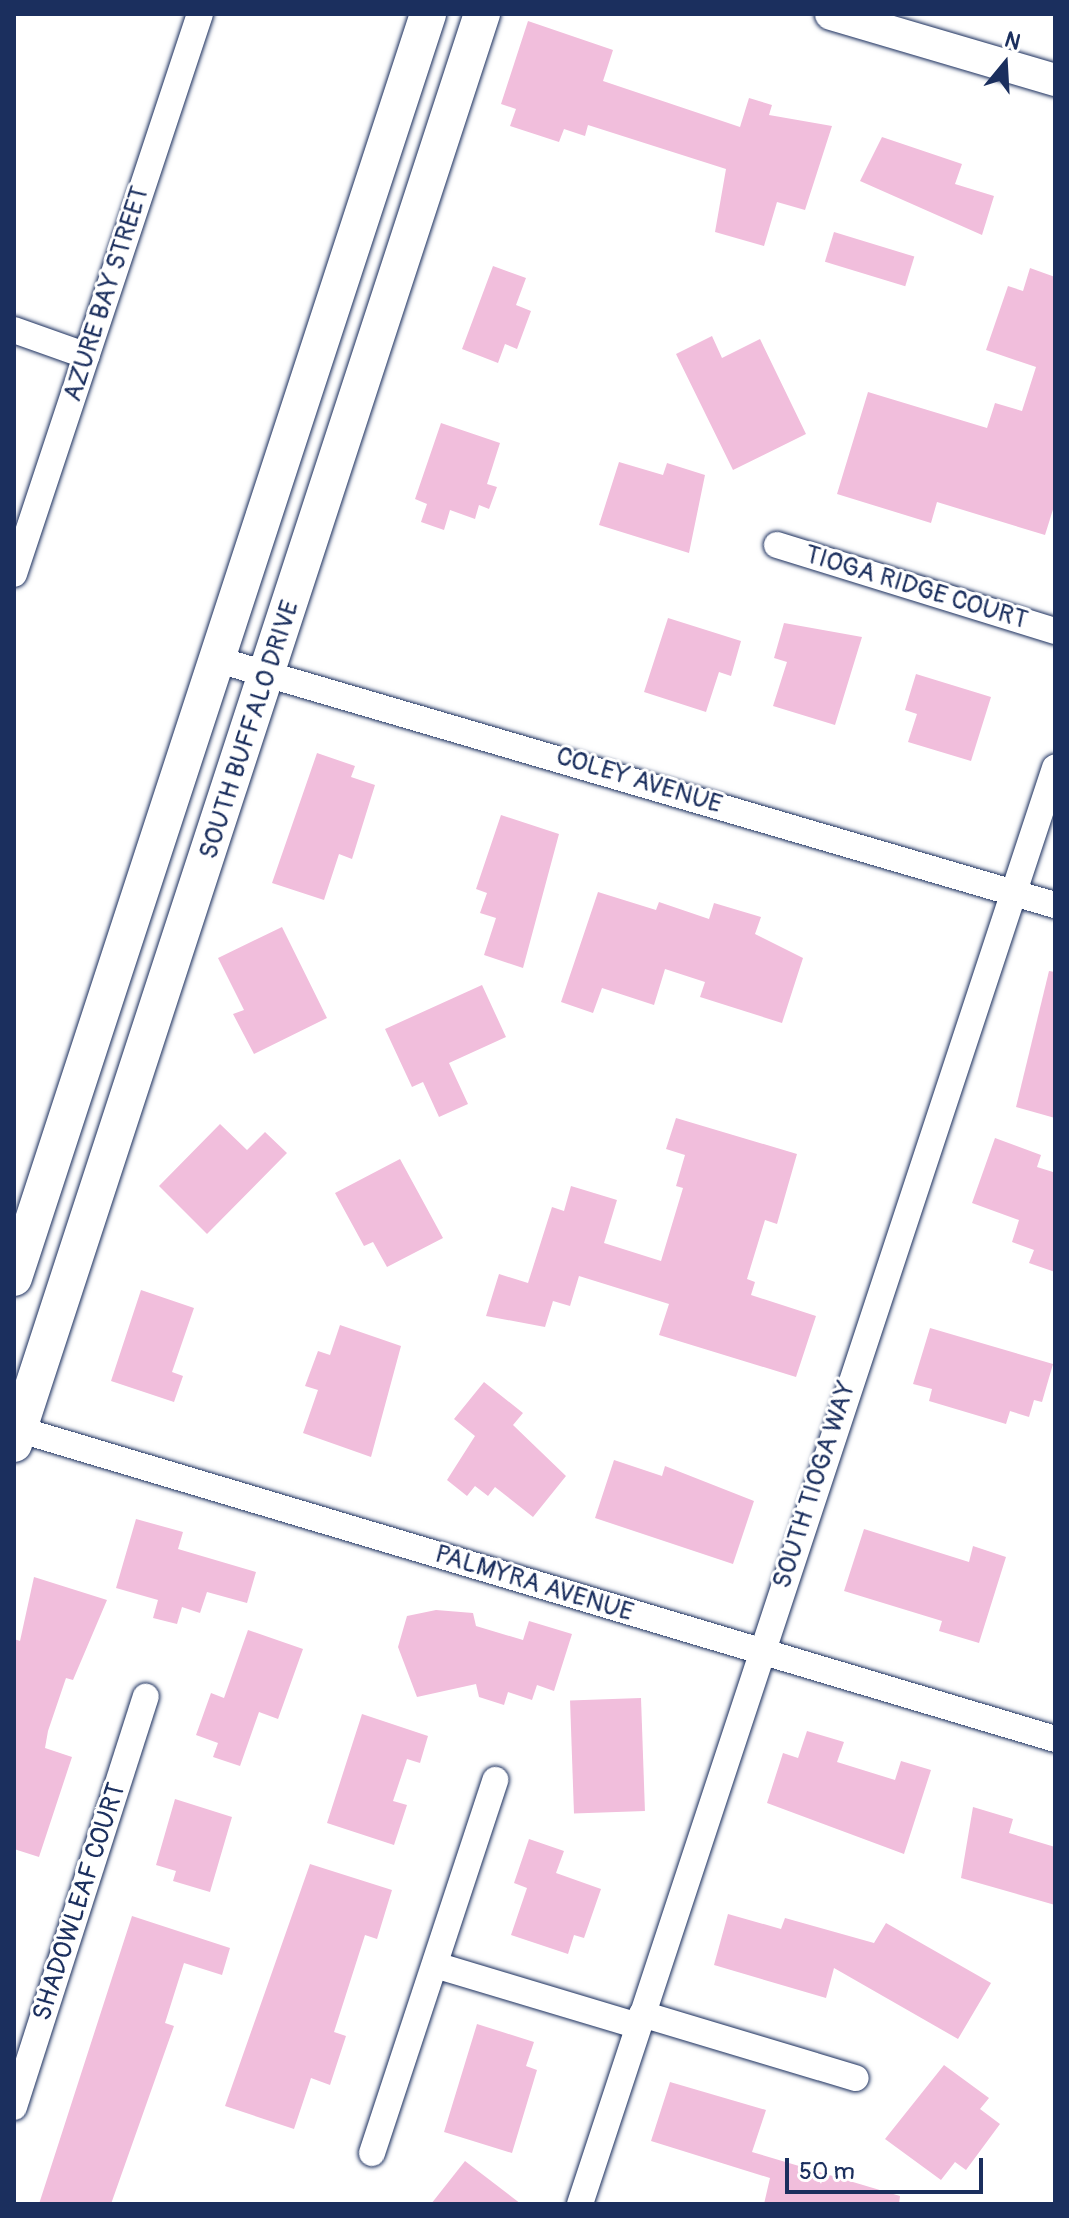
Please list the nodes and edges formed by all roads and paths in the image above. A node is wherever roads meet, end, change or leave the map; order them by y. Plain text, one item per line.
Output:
1 (200, 14) edge
2 (428, 14) edge
3 (482, 14) edge
4 (831, 14) edge
5 (1055, 80) edge
6 (14, 330) edge
7 (87, 356) junction
8 (777, 545) dead end
9 (14, 574) edge
10 (1055, 631) edge
11 (222, 661) junction
12 (269, 674) junction
13 (1055, 768) edge
14 (1013, 892) junction
15 (1055, 905) edge
16 (14, 1278) edge
17 (16, 1434) edge
18 (761, 1652) junction
19 (146, 1697) dead end
20 (1055, 1739) edge
21 (495, 1780) dead end
22 (435, 1965) junction
23 (640, 2020) junction
24 (856, 2078) dead end
25 (14, 2107) edge
26 (372, 2153) dead end
27 (580, 2204) edge

1 - 7 street, AZURE BAY STREET
2 - 11 main road, SOUTH BUFFALO DRIVE
3 - 12 main road, SOUTH BUFFALO DRIVE
4 - 5 street
6 - 7 street
7 - 9 street, AZURE BAY STREET
8 - 10 street, TIOGA RIDGE COURT
11 - 12 street, COLEY AVENUE
11 - 16 main road, SOUTH BUFFALO DRIVE
12 - 14 street, COLEY AVENUE
12 - 17 main road, SOUTH BUFFALO DRIVE
13 - 14 street, SOUTH TIOGA WAY
14 - 15 street, COLEY AVENUE
14 - 18 street, SOUTH TIOGA WAY
17 - 18 street, PALMYRA AVENUE
18 - 20 street, PALMYRA AVENUE
18 - 23 street, SOUTH TIOGA WAY
19 - 25 street, SHADOWLEAF COURT
21 - 22 street
22 - 23 street
22 - 26 street
23 - 24 street
23 - 27 street, SOUTH TIOGA WAY

